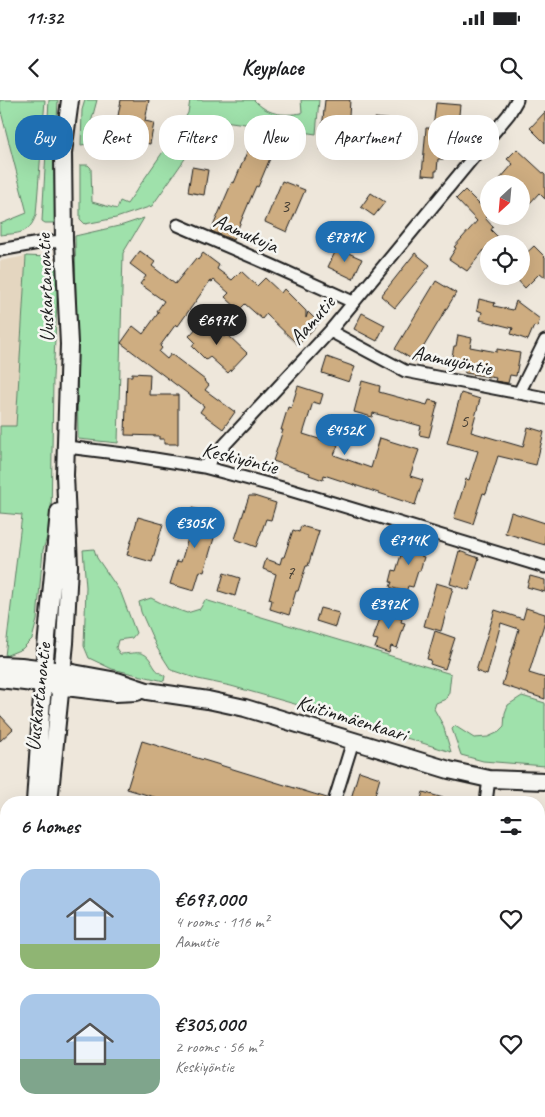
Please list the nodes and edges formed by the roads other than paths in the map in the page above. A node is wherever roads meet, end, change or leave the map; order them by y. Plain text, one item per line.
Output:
1 (70, 100) edge
2 (513, 102) edge
3 (178, 225) dead end
4 (64, 241) junction
5 (0, 250) edge
6 (353, 302) junction
7 (330, 331) junction
8 (545, 341) edge
9 (519, 393) junction
10 (545, 398) edge
11 (67, 447) junction
12 (204, 467) junction
13 (65, 476) junction
14 (545, 567) edge
15 (0, 665) edge
16 (43, 676) junction
17 (0, 679) edge
18 (62, 679) junction
19 (353, 741) junction
20 (489, 779) junction
21 (545, 782) edge
22 (35, 796) edge
23 (49, 796) edge
24 (336, 796) edge
25 (487, 796) edge

1 - 4 main road, Uuskartanontie
2 - 6 street, Aamutie
3 - 6 street, Aamukuja
4 - 5 street
4 - 11 main road, Uuskartanontie
6 - 7 street, Aamutie
7 - 9 street, Aamuyöntie
7 - 12 street, Aamutie
8 - 9 street
9 - 10 street, Aamuyöntie
11 - 12 street, Keskiyöntie
11 - 13 main road, Uuskartanontie
12 - 14 street, Keskiyöntie
13 - 16 main road, Uuskartanontie
13 - 18 main road, Uuskartanontie
15 - 16 main road
16 - 17 main road
16 - 18 main road, Kuitinmäenkaari
16 - 22 main road, Uuskartanontie
18 - 19 main road, Kuitinmäenkaari
18 - 23 main road, Uuskartanontie
19 - 20 main road, Kuitinmäenkaari
19 - 24 street
20 - 21 main road, Kuitinmäenkaari
20 - 25 street

